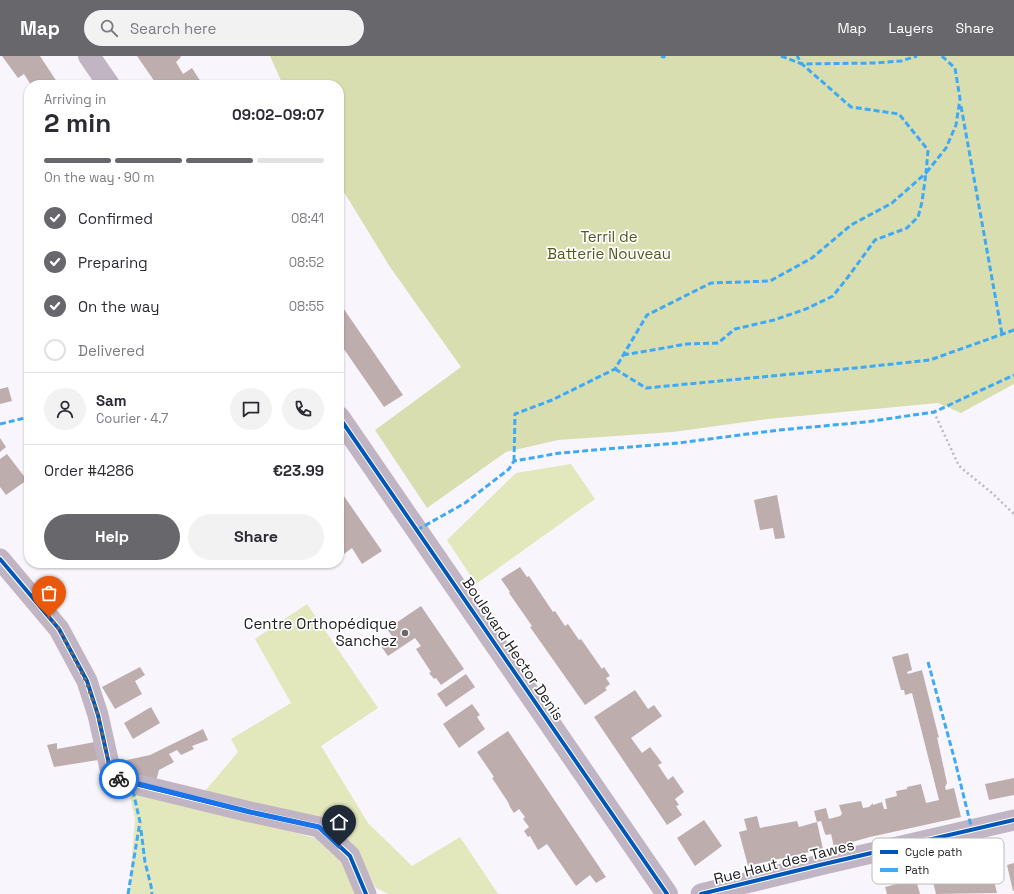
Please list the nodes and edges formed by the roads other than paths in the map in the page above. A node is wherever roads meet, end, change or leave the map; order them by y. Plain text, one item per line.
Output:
1 (88, 56) edge
2 (105, 80) edge
3 (344, 424) edge
4 (0, 559) edge
5 (1014, 820) edge
6 (938, 838) edge
7 (872, 854) edge
8 (366, 894) edge
9 (667, 894) edge
10 (701, 894) edge

1 - 2 street
3 - 9 street, Boulevard Hector Denis
4 - 8 street
5 - 6 street, Rue Haut des Tawes
7 - 10 street, Rue Haut des Tawes

